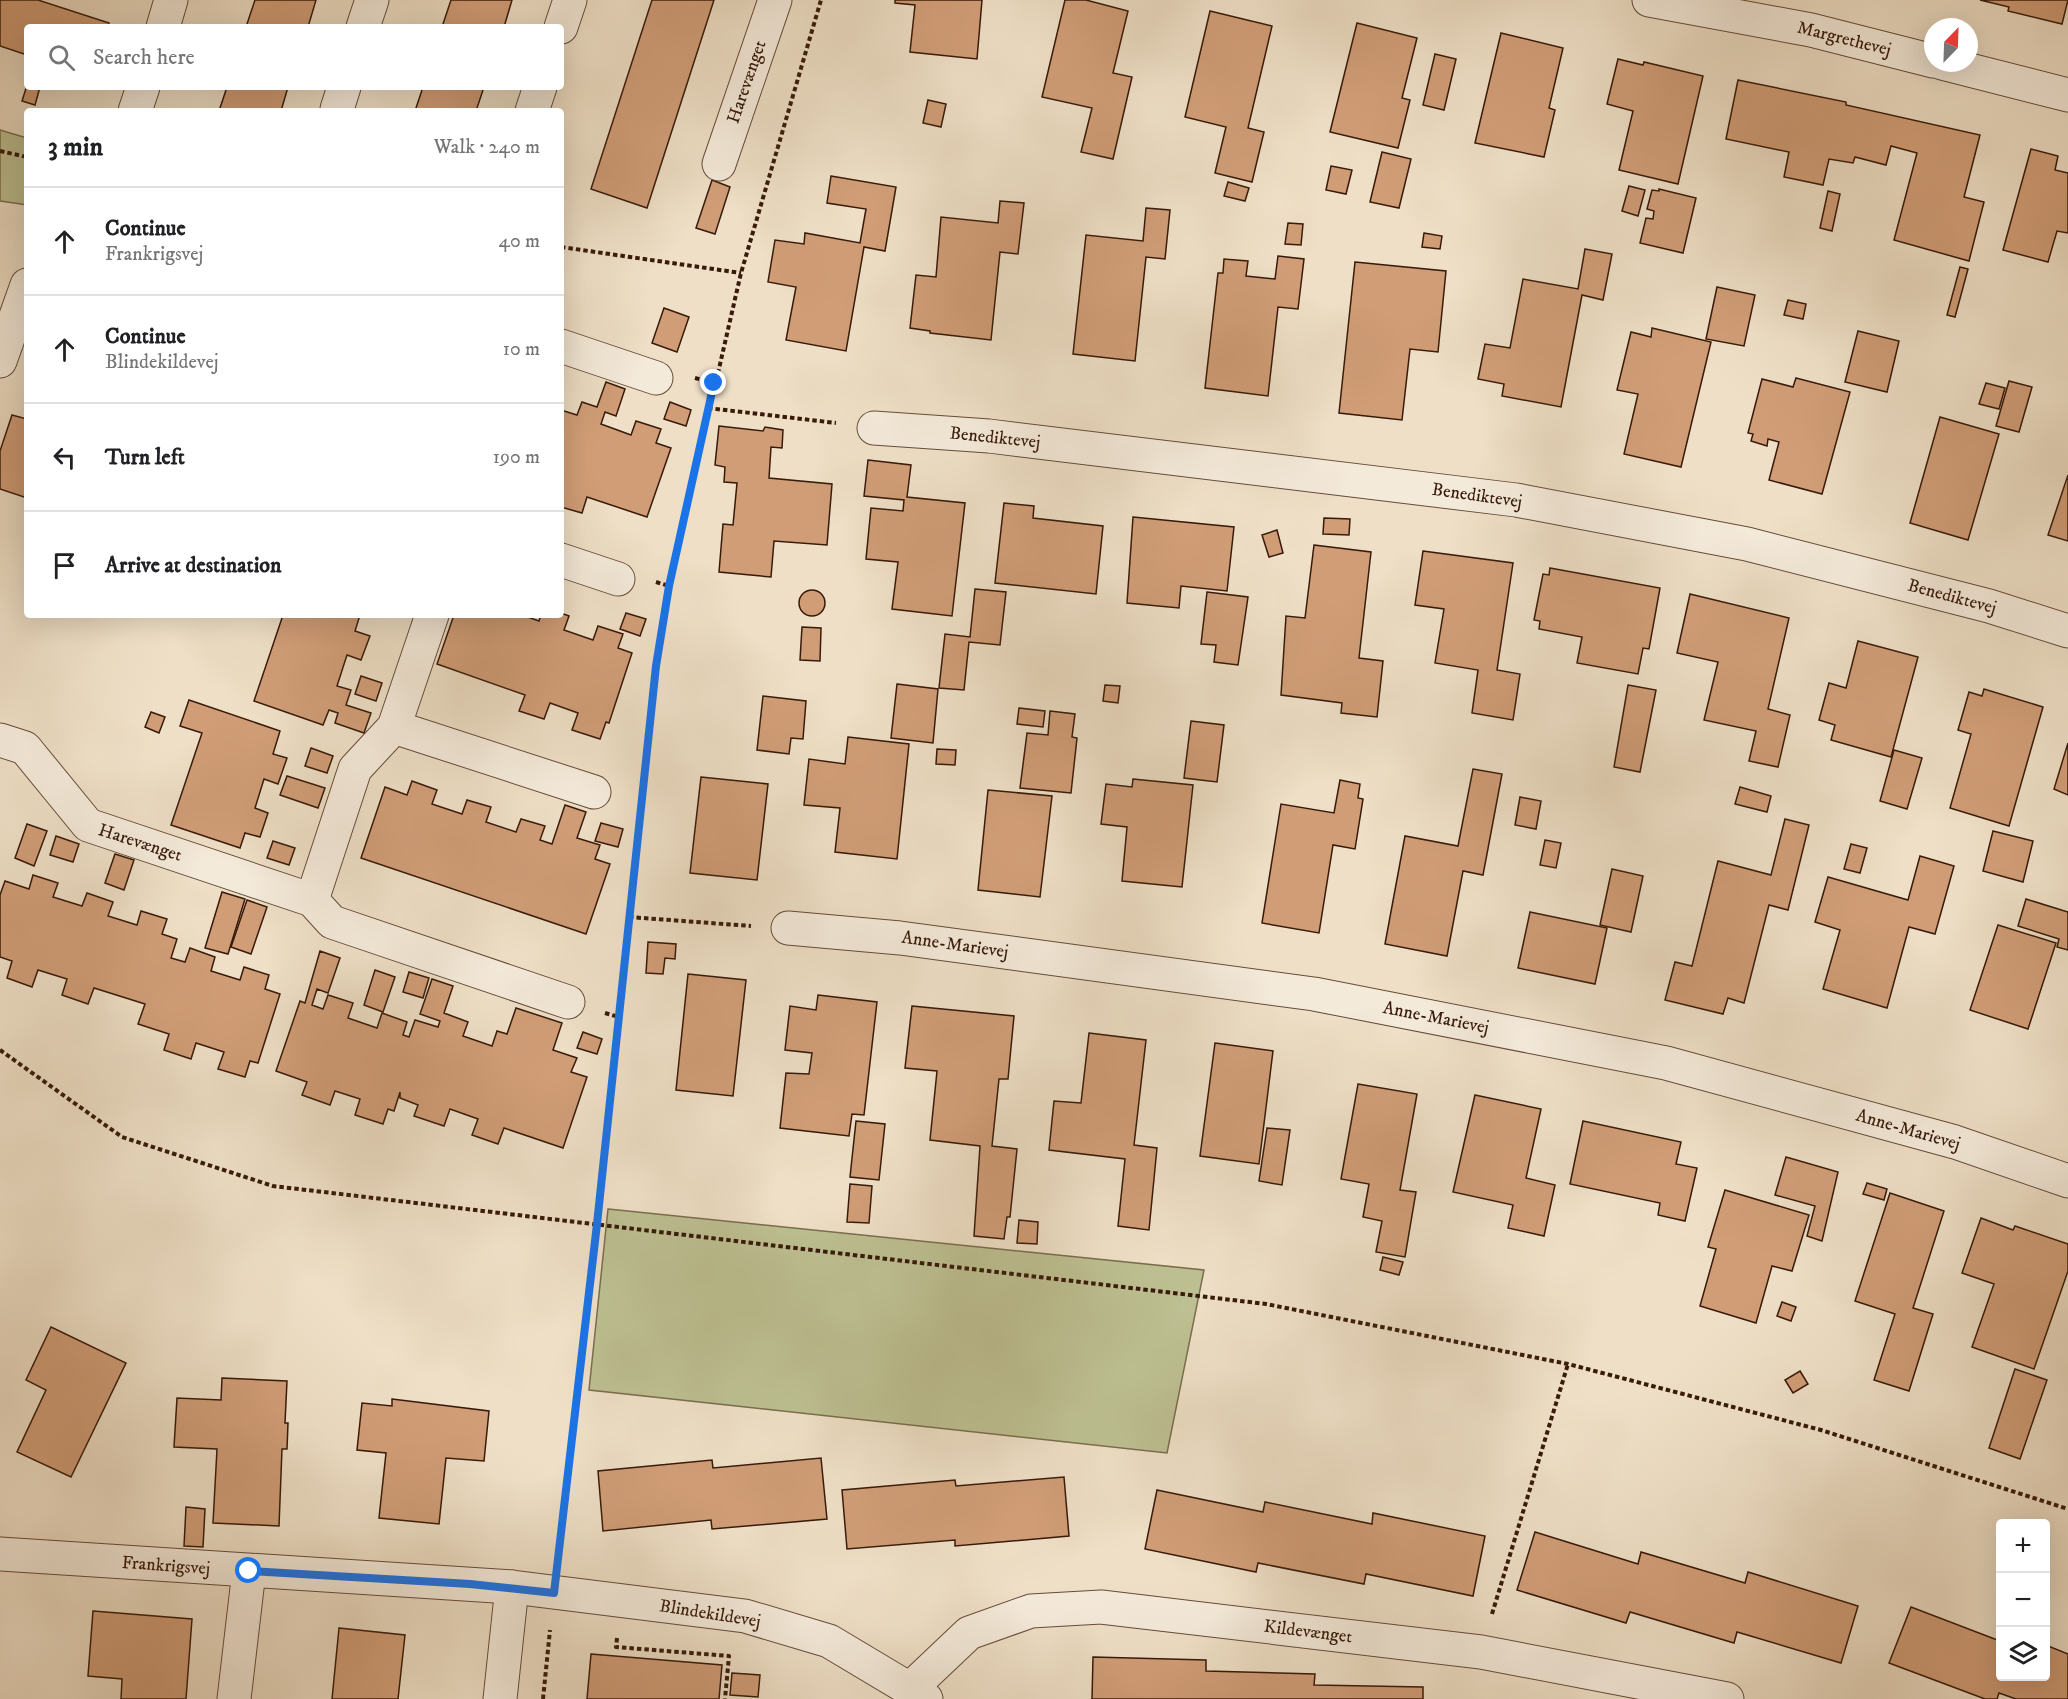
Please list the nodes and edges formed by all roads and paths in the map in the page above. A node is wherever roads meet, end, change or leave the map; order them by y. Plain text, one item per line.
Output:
1 (171, 0) edge
2 (372, 0) edge
3 (570, 0) edge
4 (775, 0) edge
5 (821, 0) edge
6 (1648, 0) edge
7 (163, 24) edge
8 (364, 24) edge
9 (562, 24) edge
10 (1924, 59) edge
11 (1977, 72) edge
12 (142, 90) edge
13 (539, 90) edge
14 (2068, 95) edge
15 (136, 108) edge
16 (533, 108) edge
17 (0, 151) edge
18 (24, 156) edge
19 (719, 164) dead end
20 (564, 248) edge
21 (741, 273) junction
22 (24, 298) edge
23 (564, 347) edge
24 (11, 354) edge
25 (656, 378) dead end
26 (708, 408) junction
27 (874, 428) joint
28 (564, 561) edge
29 (618, 579) dead end
30 (431, 618) edge
31 (2068, 631) edge
32 (394, 727) junction
33 (0, 740) edge
34 (594, 792) dead end
35 (312, 900) junction
36 (629, 917) junction
37 (788, 928) joint
38 (568, 1002) dead end
39 (0, 1050) edge
40 (2068, 1181) edge
41 (597, 1224) junction
42 (1568, 1364) junction
43 (2068, 1509) edge
44 (0, 1554) edge
45 (249, 1571) junction
46 (512, 1587) junction
47 (554, 1593) junction
48 (618, 1601) junction
49 (1480, 1652) junction
50 (918, 1693) edge
51 (234, 1699) edge
52 (500, 1699) edge
53 (543, 1699) edge
54 (725, 1699) edge
55 (1727, 1699) edge

1 - 7 street
2 - 8 street
3 - 9 street
4 - 19 street, Harevænget
5 - 21 path
6 - 10 street, Margrethevej
11 - 14 street
12 - 15 street
13 - 16 street
17 - 18 path
20 - 21 path
21 - 26 path
22 - 24 street
23 - 25 street
26 - 27 path
26 - 36 path
27 - 31 street, Benediktevej
28 - 29 street
30 - 32 street
32 - 34 street
32 - 35 street
33 - 35 street, Harevænget
35 - 38 street, Harevænget
36 - 37 path
36 - 41 path
37 - 40 street, Anne-Marievej
39 - 41 path
41 - 42 path
41 - 47 path
42 - 43 path
42 - 49 path
44 - 45 street, Frankrigsvej
45 - 46 street, Frankrigsvej
45 - 51 street
46 - 47 street, Blindekildevej
46 - 52 street
47 - 48 street, Blindekildevej
47 - 53 path
48 - 50 street, Blindekildevej
48 - 54 path
49 - 50 street, Kildevænget
49 - 55 street, Kildevænget

